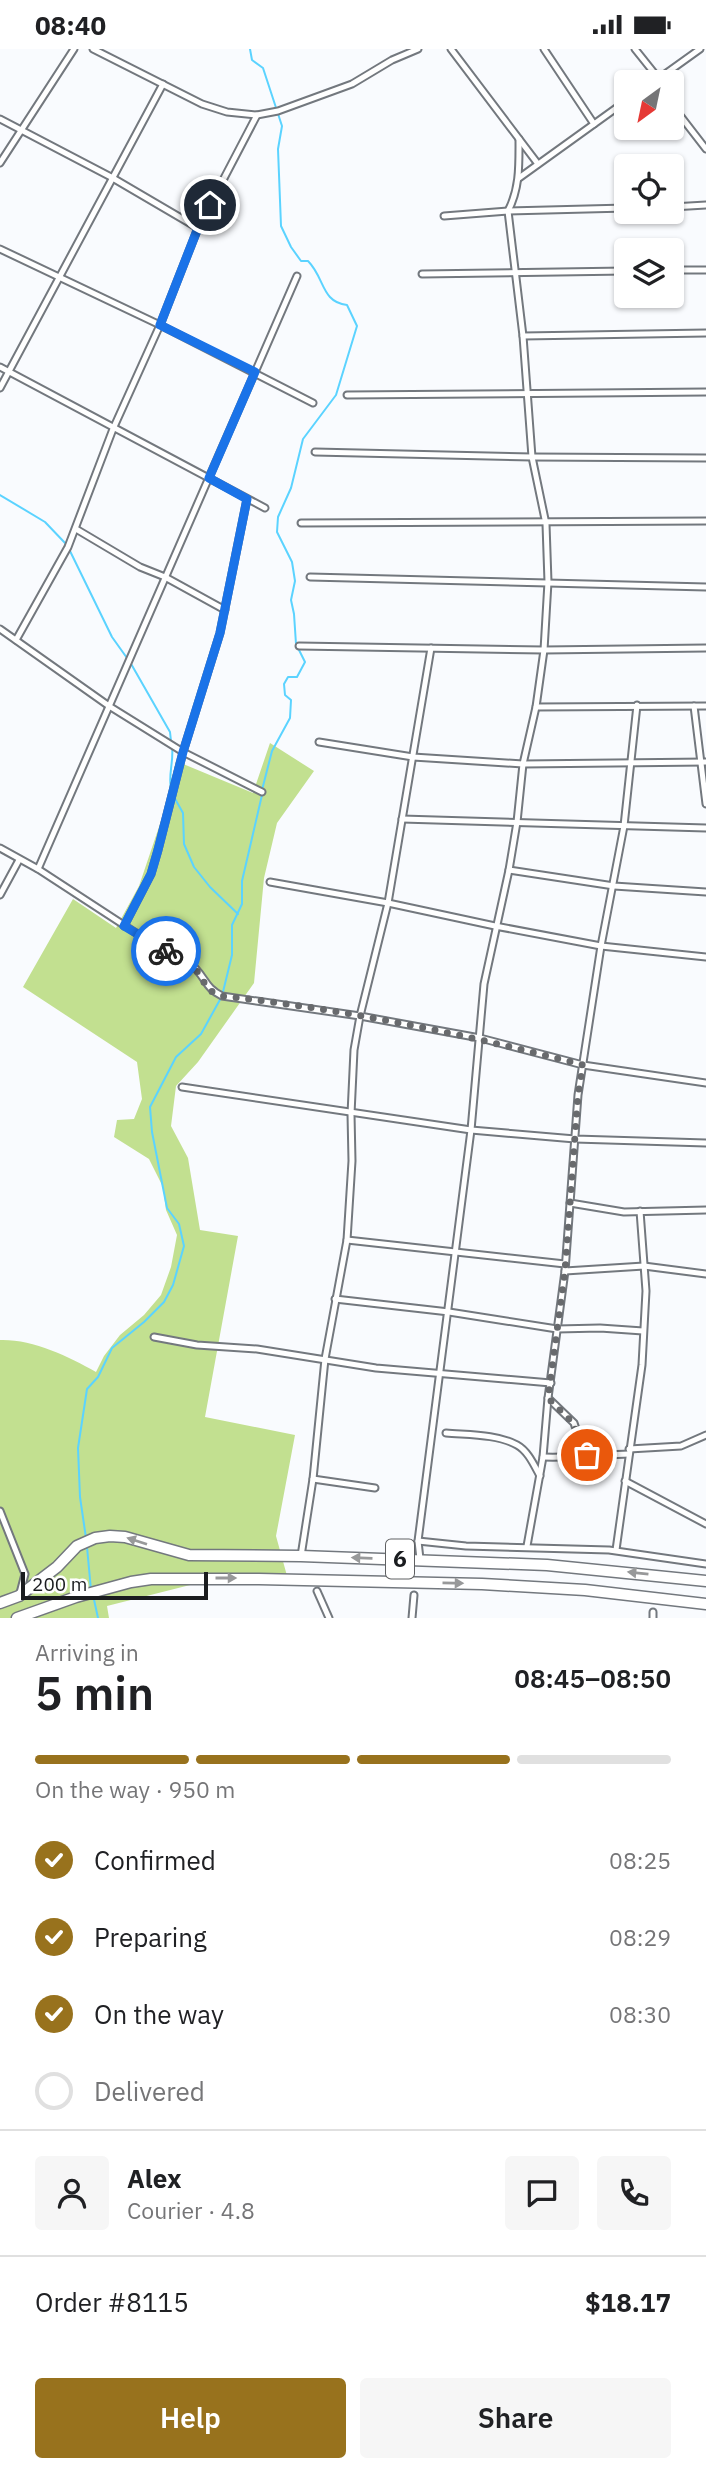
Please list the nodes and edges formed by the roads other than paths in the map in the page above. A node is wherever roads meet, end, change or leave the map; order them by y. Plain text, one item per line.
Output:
1 (74, 49) edge
2 (93, 49) edge
3 (418, 49) edge
4 (451, 49) edge
5 (544, 49) edge
6 (635, 49) edge
7 (700, 49) edge
8 (649, 70) edge
9 (671, 70) edge
10 (163, 84) junction
11 (614, 110) edge
12 (257, 115) junction
13 (0, 119) edge
14 (684, 121) edge
15 (594, 124) junction
16 (21, 131) junction
17 (519, 139) junction
18 (706, 149) edge
19 (0, 163) edge
20 (538, 164) junction
21 (111, 177) junction
22 (519, 178) junction
23 (706, 205) edge
24 (684, 206) edge
25 (614, 208) edge
26 (508, 211) junction
27 (444, 216) dead end
28 (198, 228) junction
29 (0, 249) edge
30 (706, 269) edge
31 (684, 270) edge
32 (614, 271) edge
33 (516, 273) junction
34 (422, 274) dead end
35 (297, 276) dead end
36 (59, 277) junction
37 (160, 325) junction
38 (706, 333) edge
39 (523, 336) junction
40 (0, 367) edge
41 (8, 372) junction
42 (255, 372) junction
43 (0, 388) edge
44 (706, 393) edge
45 (528, 394) junction
46 (347, 395) dead end
47 (313, 403) dead end
48 (113, 429) junction
49 (315, 452) dead end
50 (532, 457) junction
51 (706, 458) edge
52 (209, 478) junction
53 (247, 499) junction
54 (265, 508) dead end
55 (706, 521) edge
56 (301, 523) dead end
57 (546, 523) junction
58 (76, 529) junction
59 (165, 577) junction
60 (310, 577) dead end
61 (548, 582) junction
62 (706, 587) edge
63 (225, 610) junction
64 (0, 629) edge
65 (16, 640) junction
66 (299, 646) dead end
67 (706, 647) edge
68 (430, 648) junction
69 (544, 650) junction
70 (637, 705) junction
71 (109, 706) junction
72 (694, 706) junction
73 (706, 706) edge
74 (537, 707) junction
75 (319, 742) dead end
76 (183, 752) junction
77 (413, 757) junction
78 (703, 762) edge
79 (631, 763) junction
80 (523, 764) junction
81 (262, 792) dead end
82 (706, 804) edge
83 (402, 819) junction
84 (517, 822) junction
85 (624, 826) junction
86 (706, 828) edge
87 (0, 848) edge
88 (19, 860) junction
89 (38, 869) junction
90 (509, 870) junction
91 (270, 882) dead end
92 (614, 886) junction
93 (706, 892) edge
94 (0, 895) edge
95 (388, 902) junction
96 (124, 926) junction
97 (495, 926) junction
98 (601, 946) junction
99 (706, 957) edge
100 (360, 1016) junction
101 (480, 1038) junction
102 (583, 1065) junction
103 (706, 1083) edge
104 (182, 1087) dead end
105 (351, 1114) junction
106 (471, 1130) junction
107 (575, 1139) junction
108 (706, 1143) edge
109 (570, 1203) junction
110 (706, 1210) edge
111 (640, 1211) junction
112 (347, 1240) junction
113 (456, 1252) junction
114 (644, 1266) junction
115 (565, 1267) junction
116 (706, 1274) edge
117 (335, 1299) junction
118 (449, 1312) junction
119 (557, 1329) junction
120 (643, 1331) junction
121 (154, 1336) dead end
122 (325, 1359) junction
123 (441, 1375) junction
124 (551, 1383) junction
125 (548, 1398) junction
126 (446, 1433) dead end
127 (706, 1435) edge
128 (629, 1452) junction
129 (599, 1455) junction
130 (543, 1457) junction
131 (540, 1476) junction
132 (313, 1479) junction
133 (625, 1481) junction
134 (375, 1488) dead end
135 (0, 1511) edge
136 (706, 1524) edge
137 (418, 1541) junction
138 (527, 1546) junction
139 (616, 1550) junction
140 (301, 1556) junction
141 (420, 1559) junction
142 (706, 1564) edge
143 (706, 1581) edge
144 (317, 1591) dead end
145 (414, 1595) dead end
146 (19, 1596) junction
147 (0, 1603) edge
148 (705, 1607) edge
149 (17, 1618) edge
150 (329, 1618) edge
151 (412, 1618) edge

1 - 16 street
2 - 10 street
3 - 12 street
4 - 17 street
5 - 15 street
6 - 8 street
7 - 9 street
10 - 12 street
10 - 21 street
11 - 15 street
12 - 28 street
13 - 16 street
14 - 18 street
15 - 20 street
16 - 19 street
16 - 21 street
17 - 20 street
17 - 22 street
20 - 22 street
21 - 28 street
21 - 36 street
22 - 26 street
23 - 24 street
25 - 26 street
26 - 27 street
26 - 33 street
28 - 37 street
29 - 36 street
30 - 31 street
32 - 33 street
33 - 34 street
33 - 39 street
35 - 42 street
36 - 37 street
36 - 41 street
37 - 42 street
37 - 48 street
38 - 39 street
39 - 45 street
40 - 41 street
41 - 43 street
41 - 48 street
42 - 47 street
42 - 52 street
44 - 45 street
45 - 46 street
45 - 50 street
48 - 52 street
48 - 58 street
49 - 50 street
50 - 51 street
50 - 57 street
52 - 53 street
52 - 59 street
53 - 54 street
53 - 63 street
55 - 57 street
56 - 57 street
57 - 61 street
58 - 59 street
58 - 65 street
59 - 63 street
59 - 71 street
60 - 61 street
61 - 62 street
61 - 69 street
63 - 76 street
64 - 65 street
65 - 71 street
66 - 68 street
67 - 69 street
68 - 69 street
68 - 77 street
69 - 74 street
70 - 72 street
70 - 74 street
70 - 79 street
71 - 76 street
71 - 89 street
72 - 73 street
72 - 78 street
74 - 80 street
75 - 77 street
76 - 81 street
76 - 96 street
77 - 80 street
77 - 83 street
78 - 79 street
78 - 82 street
79 - 80 street
79 - 85 street
80 - 84 street
83 - 84 street
83 - 95 street
84 - 85 street
84 - 90 street
85 - 86 street
85 - 92 street
87 - 88 street
88 - 89 street
88 - 94 street
89 - 96 street
90 - 92 street
90 - 97 street
91 - 95 street
92 - 93 street
92 - 98 street
95 - 97 street
95 - 100 street
96 - 100 street
97 - 98 street
97 - 101 street
98 - 99 street
98 - 102 street
100 - 101 street
100 - 105 street
101 - 102 street
101 - 106 street
102 - 103 street
102 - 107 street
104 - 105 street
105 - 106 street
105 - 112 street
106 - 107 street
106 - 113 street
107 - 108 street
107 - 109 street
109 - 111 street
109 - 115 street
110 - 111 street
111 - 114 street
112 - 113 street
112 - 117 street
113 - 115 street
113 - 118 street
114 - 115 street
114 - 116 street
114 - 120 street
115 - 119 street
117 - 118 street
117 - 122 street
118 - 119 street
118 - 123 street
119 - 120 street
119 - 124 street
120 - 128 street
121 - 122 street
122 - 123 street
122 - 132 street
123 - 124 street
123 - 137 street
124 - 125 street
125 - 129 street
125 - 130 street
126 - 131 street
127 - 128 street
128 - 129 street
128 - 133 street
129 - 130 street
130 - 131 street
131 - 138 street
132 - 134 street
132 - 140 street
133 - 136 street
133 - 139 street
135 - 146 street
137 - 138 street
137 - 141 street
138 - 139 street
139 - 142 street
141 -> 140 highway, 6
140 -> 146 highway, 6
143 -> 141 highway, 6
144 - 150 street
145 - 151 street
146 - 147 highway, 6
149 -> 148 highway, 6

